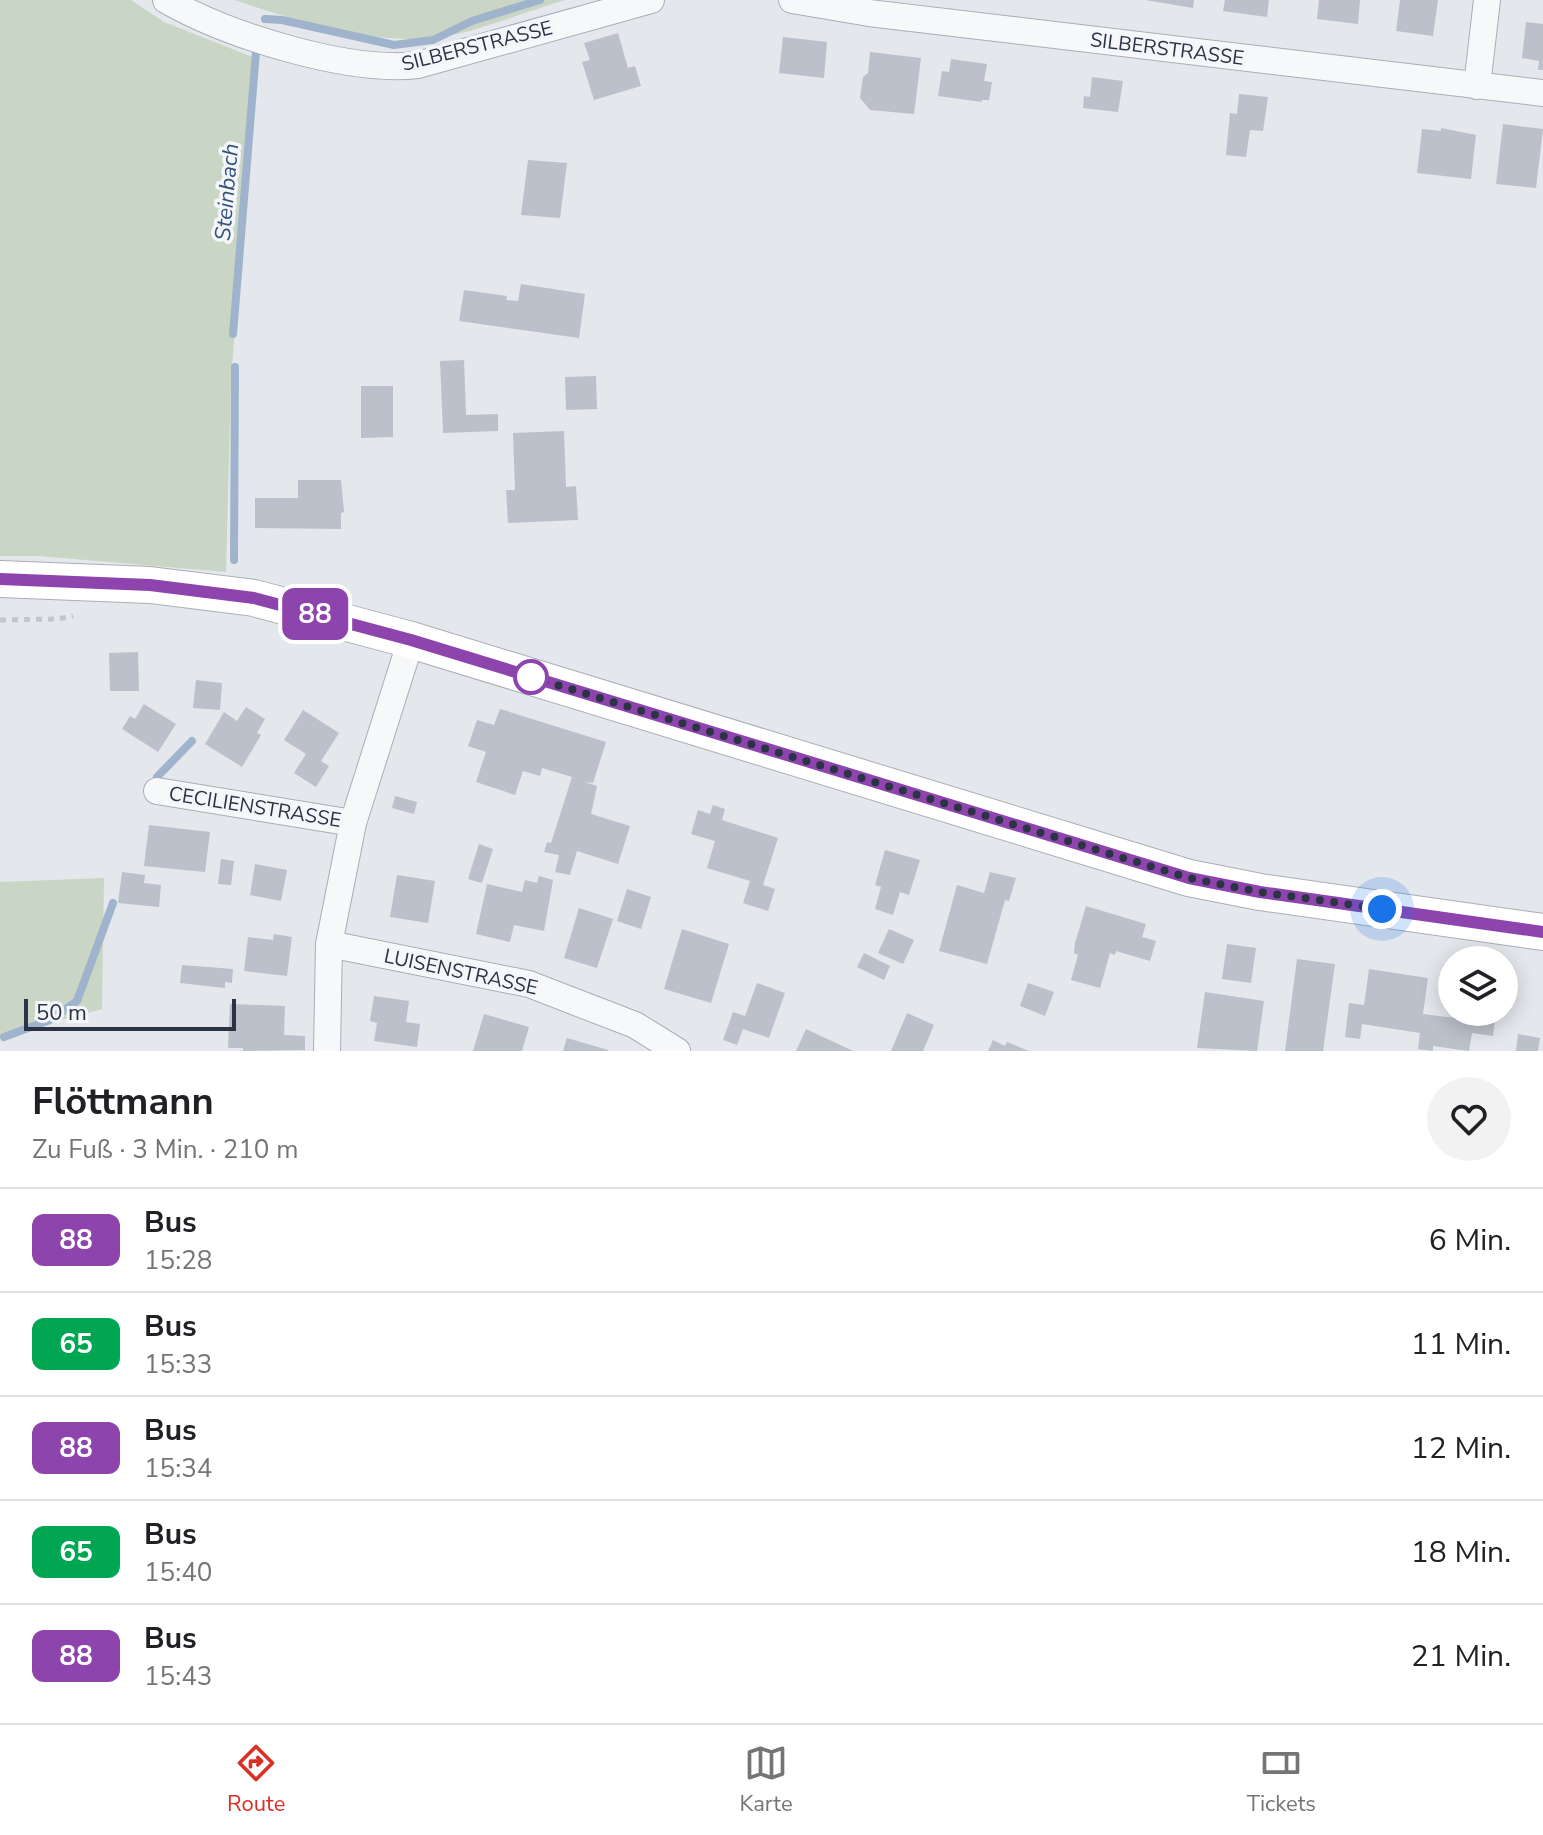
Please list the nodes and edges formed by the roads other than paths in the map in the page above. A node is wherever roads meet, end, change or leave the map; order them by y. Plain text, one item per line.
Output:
1 (166, 0) edge
2 (651, 0) edge
3 (792, 0) edge
4 (1487, 0) edge
5 (1477, 86) junction
6 (1543, 93) edge
7 (0, 579) edge
8 (411, 640) junction
9 (157, 791) dead end
10 (353, 823) junction
11 (1543, 932) edge
12 (329, 944) junction
13 (327, 1051) edge
14 (677, 1051) edge

1 - 2 street, SILBERSTRASSE
3 - 5 street, SILBERSTRASSE
4 - 5 street
5 - 6 street, SILBERSTRASSE
7 - 8 street
8 - 10 street
8 - 11 street
9 - 10 street, CECILIENSTRASSE
10 - 12 street
12 - 13 street
12 - 14 street, LUISENSTRASSE

